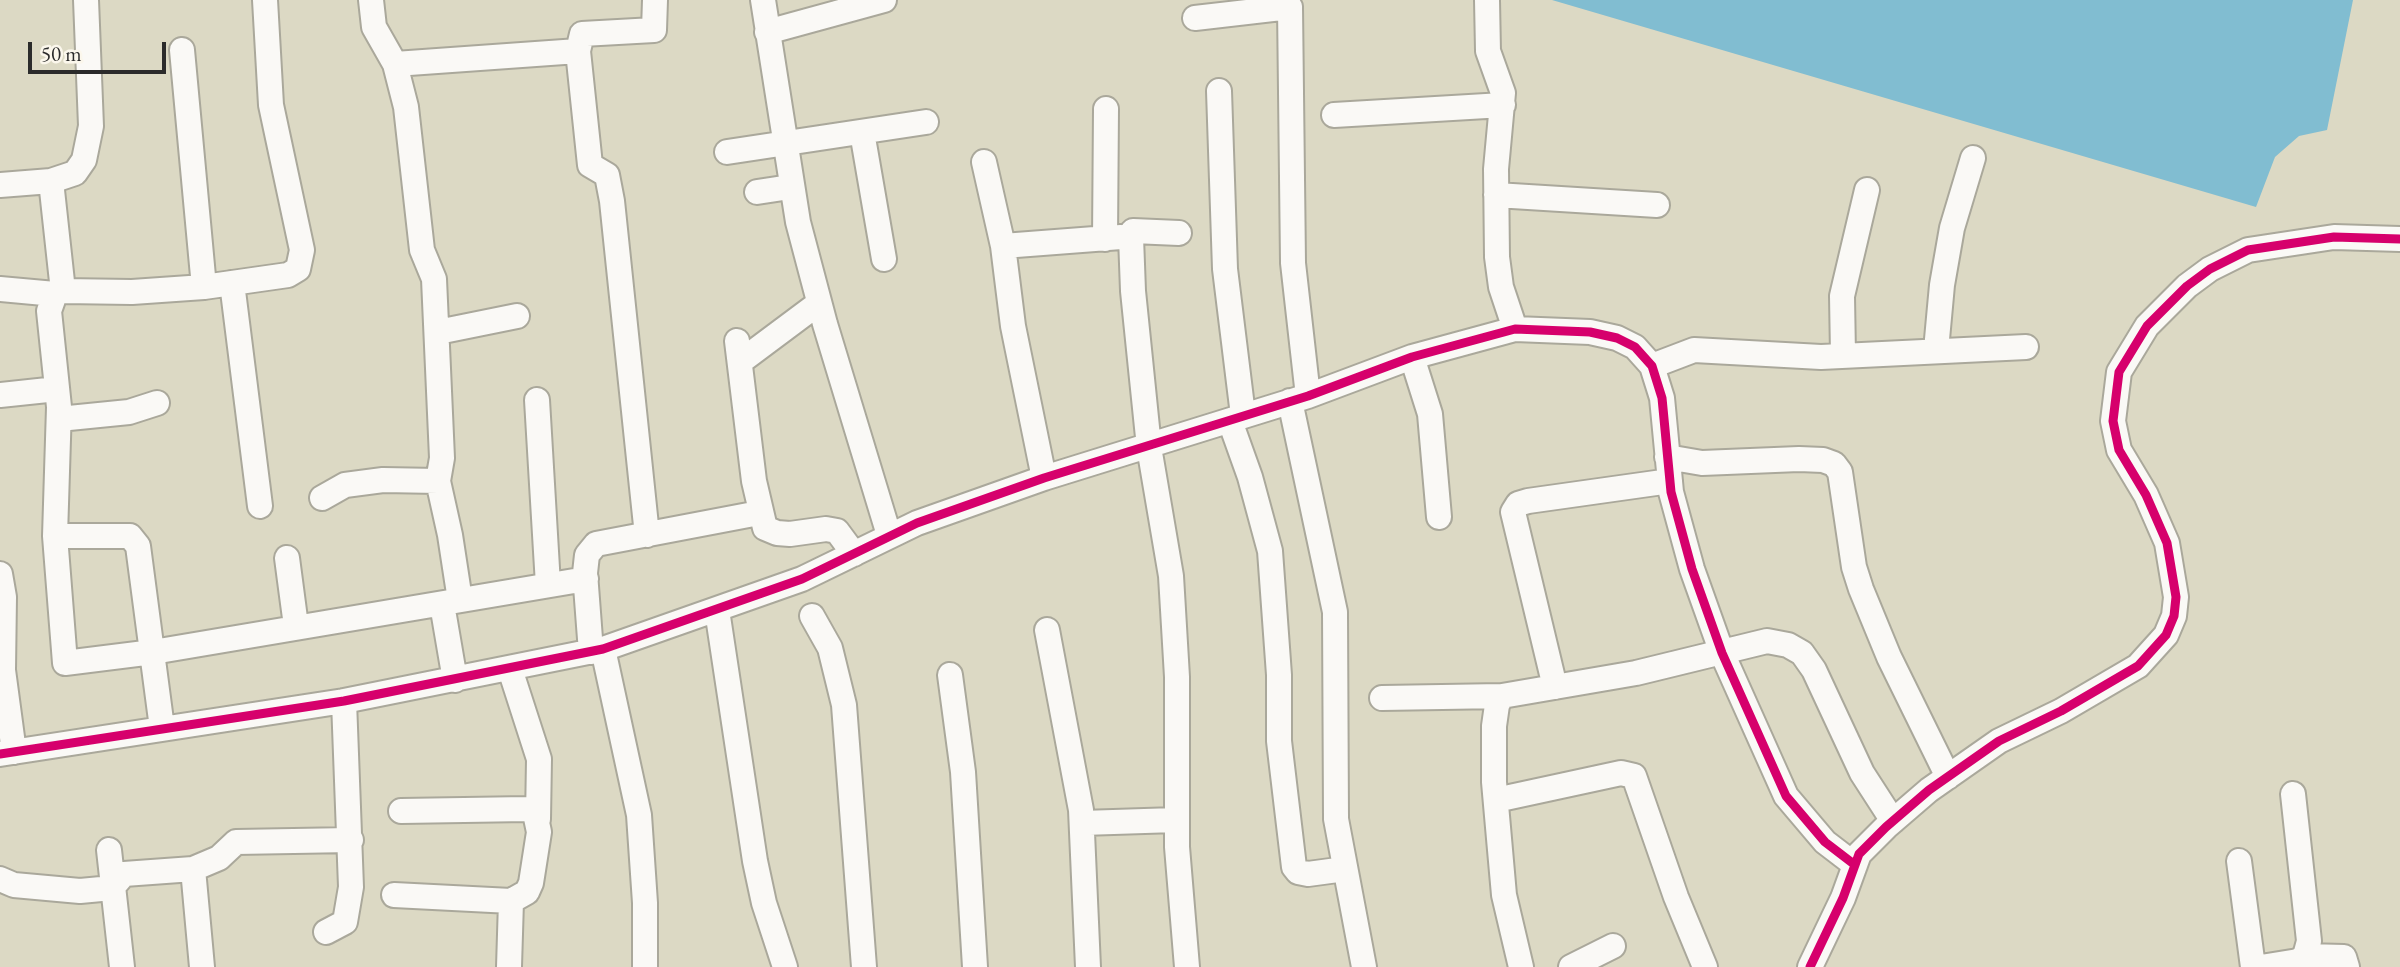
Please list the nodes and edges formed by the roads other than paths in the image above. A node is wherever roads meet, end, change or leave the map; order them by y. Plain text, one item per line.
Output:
1 (86, 0) edge
2 (265, 0) edge
3 (371, 0) edge
4 (656, 0) edge
5 (763, 0) edge
6 (884, 0) edge
7 (1487, 0) edge
8 (1195, 18) dead end
9 (767, 32) junction
10 (182, 50) dead end
11 (578, 51) junction
12 (395, 64) junction
13 (1219, 91) dead end
14 (1503, 105) junction
15 (1105, 109) dead end
16 (1334, 115) dead end
17 (926, 122) dead end
18 (862, 132) junction
19 (785, 146) junction
20 (727, 152) dead end
21 (1973, 158) dead end
22 (984, 162) dead end
23 (51, 181) junction
24 (0, 186) edge
25 (790, 187) junction
26 (1867, 190) dead end
27 (757, 192) dead end
28 (1496, 195) junction
29 (1657, 205) dead end
30 (1179, 233) dead end
31 (1131, 237) junction
32 (1105, 239) junction
33 (2400, 239) edge
34 (1003, 246) junction
35 (884, 259) dead end
36 (232, 283) junction
37 (204, 287) junction
38 (0, 289) edge
39 (59, 292) junction
40 (819, 303) junction
41 (517, 316) dead end
42 (1515, 329) junction
43 (438, 332) junction
44 (2026, 346) dead end
45 (1936, 350) junction
46 (1843, 355) junction
47 (1412, 358) junction
48 (1652, 366) junction
49 (57, 389) junction
50 (0, 395) edge
51 (1299, 398) junction
52 (537, 400) dead end
53 (157, 403) dead end
54 (1236, 418) junction
55 (59, 419) junction
56 (1149, 447) junction
57 (1668, 469) junction
58 (1044, 478) junction
59 (438, 481) junction
60 (322, 498) dead end
61 (260, 506) dead end
62 (759, 513) junction
63 (1439, 517) dead end
64 (647, 534) junction
65 (889, 535) junction
66 (55, 536) junction
67 (854, 554) junction
68 (287, 558) dead end
69 (0, 574) edge
70 (586, 579) junction
71 (548, 585) junction
72 (451, 602) junction
73 (717, 610) junction
74 (812, 616) dead end
75 (296, 626) junction
76 (1047, 630) dead end
77 (597, 650) junction
78 (153, 652) junction
79 (1722, 653) junction
80 (510, 669) junction
81 (2, 670) edge
82 (950, 675) dead end
83 (455, 680) junction
84 (1555, 687) junction
85 (1502, 696) junction
86 (1382, 698) dead end
87 (344, 701) junction
88 (162, 728) junction
89 (7, 753) edge
90 (1948, 777) junction
91 (2293, 794) dead end
92 (1496, 800) junction
93 (401, 811) dead end
94 (538, 819) junction
95 (1176, 820) junction
96 (1893, 821) junction
97 (1082, 823) junction
98 (351, 839) junction
99 (108, 850) dead end
100 (2239, 861) dead end
101 (1855, 865) junction
102 (193, 869) junction
103 (1345, 869) junction
104 (0, 879) edge
105 (112, 888) junction
106 (394, 895) dead end
107 (511, 901) junction
108 (326, 932) dead end
109 (1613, 946) dead end
110 (2305, 956) junction
111 (122, 967) edge
112 (202, 967) edge
113 (509, 967) edge
114 (645, 967) edge
115 (785, 967) edge
116 (864, 967) edge
117 (975, 967) edge
118 (1088, 967) edge
119 (1187, 967) edge
120 (1364, 967) edge
121 (1521, 967) edge
122 (1571, 967) edge
123 (1705, 967) edge
124 (1810, 967) edge
125 (2253, 967) edge
126 (2261, 967) edge
127 (2347, 967) edge

1 - 23 street
2 - 36 street
3 - 12 street
4 - 11 street
5 - 9 street
6 - 9 street
7 - 14 street
8 - 51 street
9 - 19 street
10 - 37 street
11 - 12 street
11 - 64 street
12 - 43 street
13 - 54 street
14 - 16 street
14 - 28 street
15 - 32 street
17 - 18 street
18 - 19 street
18 - 35 street
19 - 20 street
19 - 25 street
21 - 45 street
22 - 34 street
23 - 24 street
23 - 39 street
25 - 27 street
25 - 40 street
26 - 46 street
28 - 29 street
28 - 42 street
30 - 31 street
31 - 32 street
31 - 56 street
32 - 34 street
33 - 90 street
34 - 58 street
36 - 37 street
36 - 61 street
37 - 39 street
38 - 39 street
39 - 49 street
40 - 62 street
40 - 65 street
41 - 43 street
42 - 47 street
42 - 48 street
43 - 59 street
44 - 45 street
45 - 46 street
46 - 48 street
47 - 51 street
47 - 63 street
48 - 57 street
49 - 50 street
49 - 55 street
51 - 54 street
51 - 103 street
52 - 71 street
53 - 55 street
54 - 56 street
54 - 103 street
55 - 66 street
56 - 58 street
56 - 95 street
57 - 79 street
57 - 84 street
57 - 90 street
58 - 65 street
59 - 60 street
59 - 72 street
62 - 64 street
62 - 67 street
64 - 70 street
65 - 67 street
66 - 78 street
66 - 78 street
67 - 73 street
68 - 75 street
69 - 81 street
70 - 71 street
70 - 77 street
71 - 72 street
72 - 75 street
72 - 83 street
73 - 77 street
73 - 115 street
74 - 116 street
75 - 78 street
76 - 97 street
77 - 80 street
77 - 114 street
78 - 88 street
79 - 84 street
79 - 96 street
79 - 101 street
80 - 83 street
80 - 94 street
81 - 89 street
82 - 117 street
83 - 87 street
84 - 85 street
85 - 86 street
85 - 92 street
87 - 88 street
87 - 98 street
88 - 89 street
90 - 96 street
91 - 110 street
92 - 121 street
92 - 123 street
93 - 94 street
94 - 107 street
95 - 97 street
95 - 119 street
96 - 101 street
97 - 118 street
98 - 102 street
98 - 108 street
99 - 105 street
100 - 125 street
101 - 124 street
102 - 105 street
102 - 112 street
103 - 120 street
104 - 105 street
105 - 111 street
106 - 107 street
107 - 113 street
109 - 122 street
110 - 126 street
110 - 127 street

